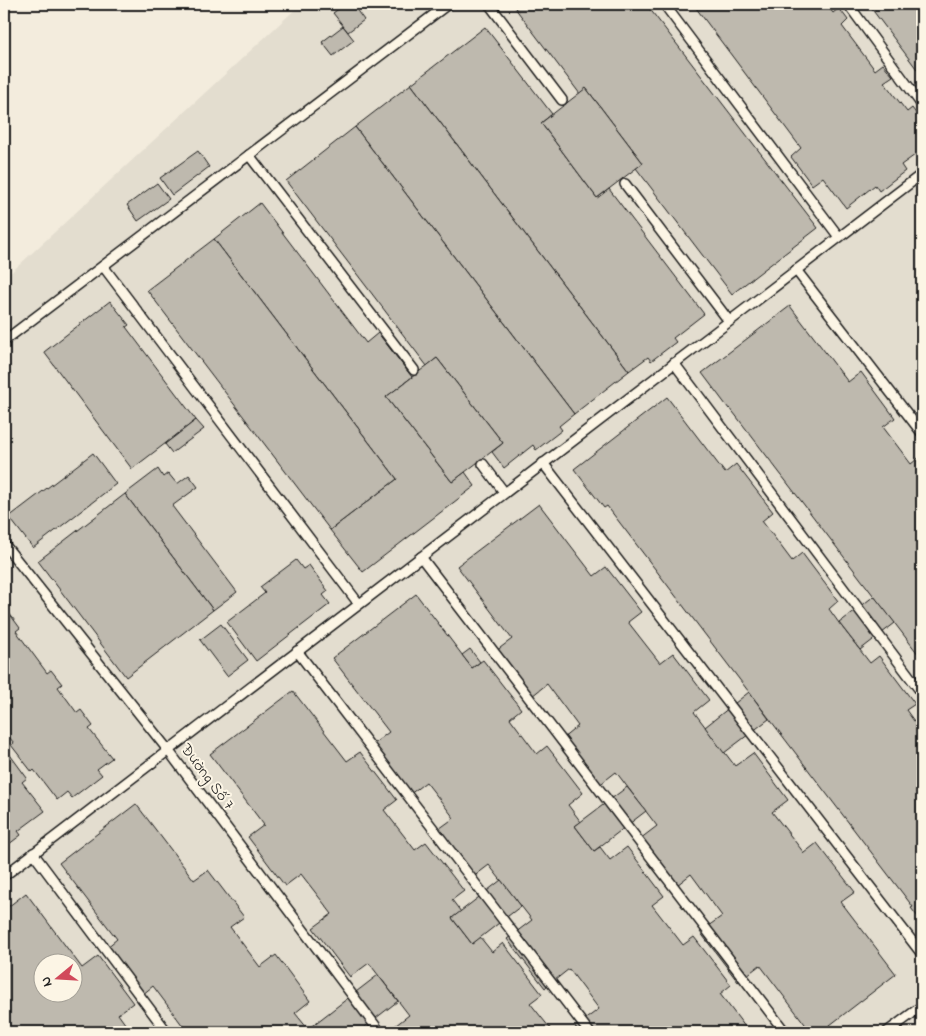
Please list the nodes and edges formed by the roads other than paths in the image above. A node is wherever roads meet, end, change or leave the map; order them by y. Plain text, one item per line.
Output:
1 (448, 4) edge
2 (489, 4) edge
3 (664, 4) edge
4 (848, 4) edge
5 (562, 100) dead end
6 (922, 105) edge
7 (249, 155) junction
8 (922, 174) edge
9 (626, 184) dead end
10 (839, 237) junction
11 (102, 266) junction
12 (796, 270) junction
13 (729, 321) junction
14 (4, 341) edge
15 (674, 363) junction
16 (414, 370) dead end
17 (922, 433) edge
18 (543, 463) junction
19 (483, 464) dead end
20 (504, 492) junction
21 (4, 544) edge
22 (421, 556) junction
23 (358, 604) junction
24 (296, 651) junction
25 (922, 693) edge
26 (168, 750) junction
27 (33, 853) junction
28 (4, 876) edge
29 (922, 954) edge
30 (922, 1006) edge
31 (167, 1032) edge
32 (380, 1032) edge
33 (589, 1032) edge
34 (785, 1032) edge
35 (887, 1032) edge

1 - 7 lane
2 - 5 lane
3 - 10 lane
4 - 6 lane
7 - 11 lane
7 - 16 lane
8 - 10 lane
9 - 13 lane
10 - 12 lane
11 - 14 lane
11 - 23 lane
12 - 13 lane
12 - 17 lane
13 - 15 lane
15 - 18 lane
15 - 25 lane
18 - 20 lane
18 - 29 lane
19 - 20 lane
20 - 22 lane
21 - 26 lane, Đường Số 7
22 - 23 lane
22 - 34 lane
23 - 24 lane
24 - 26 lane
24 - 33 lane
26 - 27 lane
26 - 32 lane, Đường Số 7
27 - 28 lane
27 - 31 lane
30 - 35 lane

